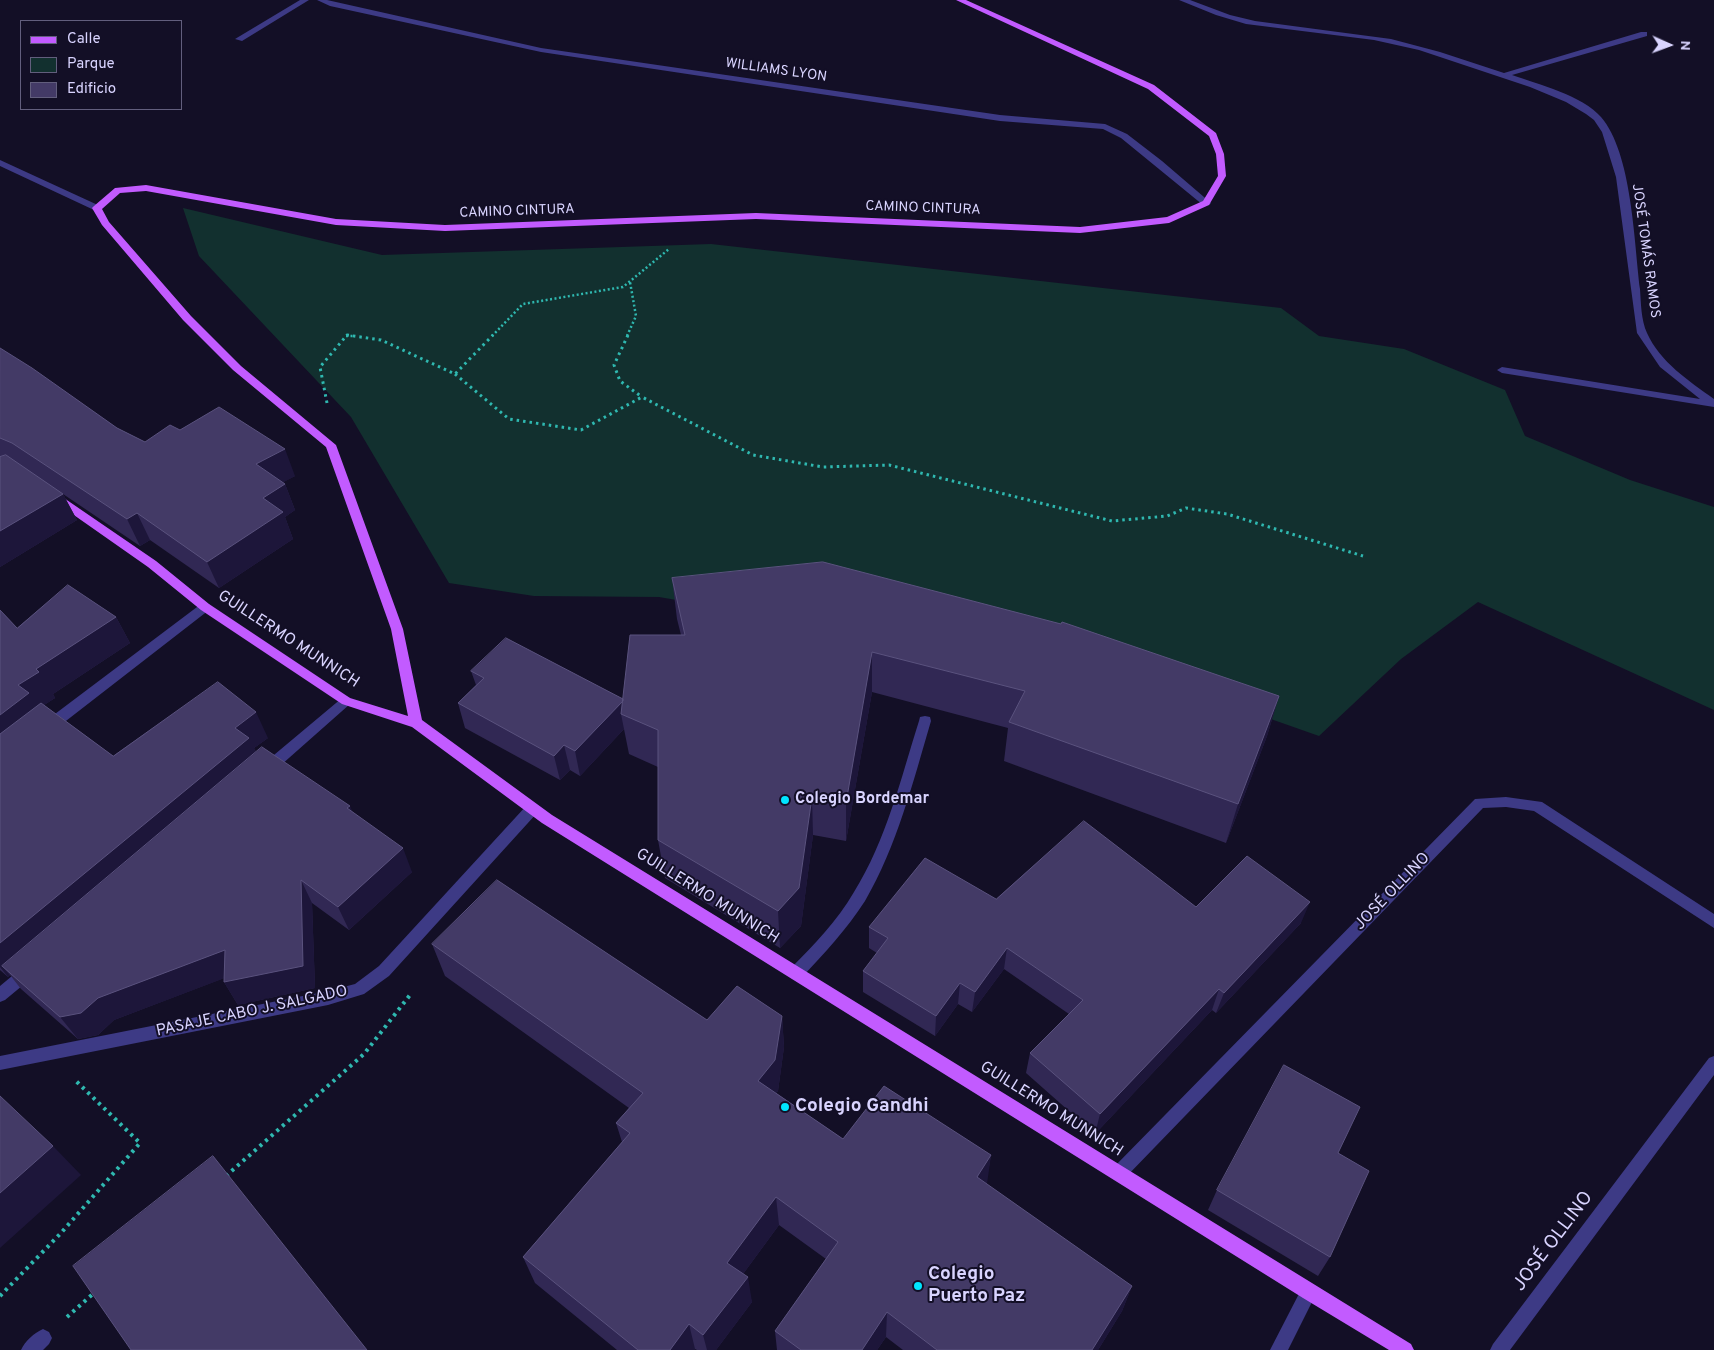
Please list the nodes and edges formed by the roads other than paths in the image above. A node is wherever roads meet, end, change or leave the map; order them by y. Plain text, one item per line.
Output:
1 (305, 0) edge
2 (321, 0) edge
3 (960, 0) edge
4 (1183, 0) edge
5 (1644, 34) dead end
6 (239, 39) dead end
7 (1504, 75) junction
8 (0, 163) edge
9 (1206, 204) junction
10 (97, 208) junction
11 (1502, 370) dead end
12 (1714, 404) edge
13 (45, 491) edge
14 (205, 608) junction
15 (346, 701) junction
16 (925, 722) dead end
17 (416, 723) junction
18 (38, 734) edge
19 (257, 777) edge
20 (532, 809) junction
21 (1714, 922) edge
22 (38, 963) edge
23 (796, 973) junction
24 (0, 995) edge
25 (0, 1063) edge
26 (1714, 1063) edge
27 (1119, 1173) junction
28 (1309, 1292) junction
29 (44, 1338) road end
30 (30, 1350) edge
31 (1279, 1350) edge
32 (1406, 1350) edge
33 (1499, 1350) edge

1 - 6 street
2 - 9 street, WILLIAMS LYON
3 - 9 main road
4 - 7 street, JOSÉ TOMÁS RAMOS
5 - 7 street
7 - 12 street, JOSÉ TOMÁS RAMOS
8 - 10 street
9 - 10 main road, CAMINO CINTURA
10 - 17 main road
11 - 12 street
13 - 14 main road, GUILLERMO MUNNICH
14 - 15 main road, GUILLERMO MUNNICH
14 - 18 street
15 - 17 main road, GUILLERMO MUNNICH
15 - 19 street
16 - 23 street
17 - 20 main road, GUILLERMO MUNNICH
20 - 23 main road, GUILLERMO MUNNICH
20 - 25 street, PASAJE CABO J. SALGADO
21 - 27 street, JOSÉ OLLINO
22 - 24 street
23 - 27 main road, GUILLERMO MUNNICH
26 - 33 street, JOSÉ OLLINO
27 - 28 main road, GUILLERMO MUNNICH
28 - 31 street
28 - 32 main road, GUILLERMO MUNNICH
29 - 30 street

